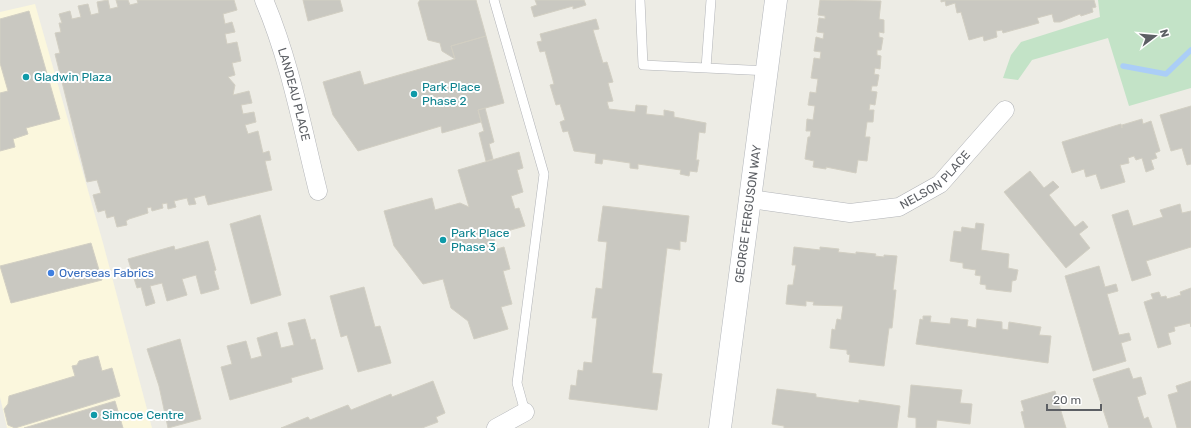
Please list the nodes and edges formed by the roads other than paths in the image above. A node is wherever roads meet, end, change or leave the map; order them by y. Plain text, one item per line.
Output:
1 (264, 0) edge
2 (494, 0) edge
3 (640, 0) edge
4 (711, 0) edge
5 (776, 0) edge
6 (706, 68) junction
7 (767, 71) junction
8 (1005, 110) dead end
9 (318, 191) dead end
10 (751, 199) junction
11 (525, 412) joint
12 (496, 428) edge
13 (720, 428) edge

1 - 9 street, LANDEAU PLACE
2 - 11 lane
3 - 6 lane
4 - 6 lane
5 - 7 main road, GEORGE FERGUSON WAY
6 - 7 lane
7 - 10 main road, GEORGE FERGUSON WAY
8 - 10 street, NELSON PLACE
10 - 13 main road, GEORGE FERGUSON WAY
11 - 12 street

